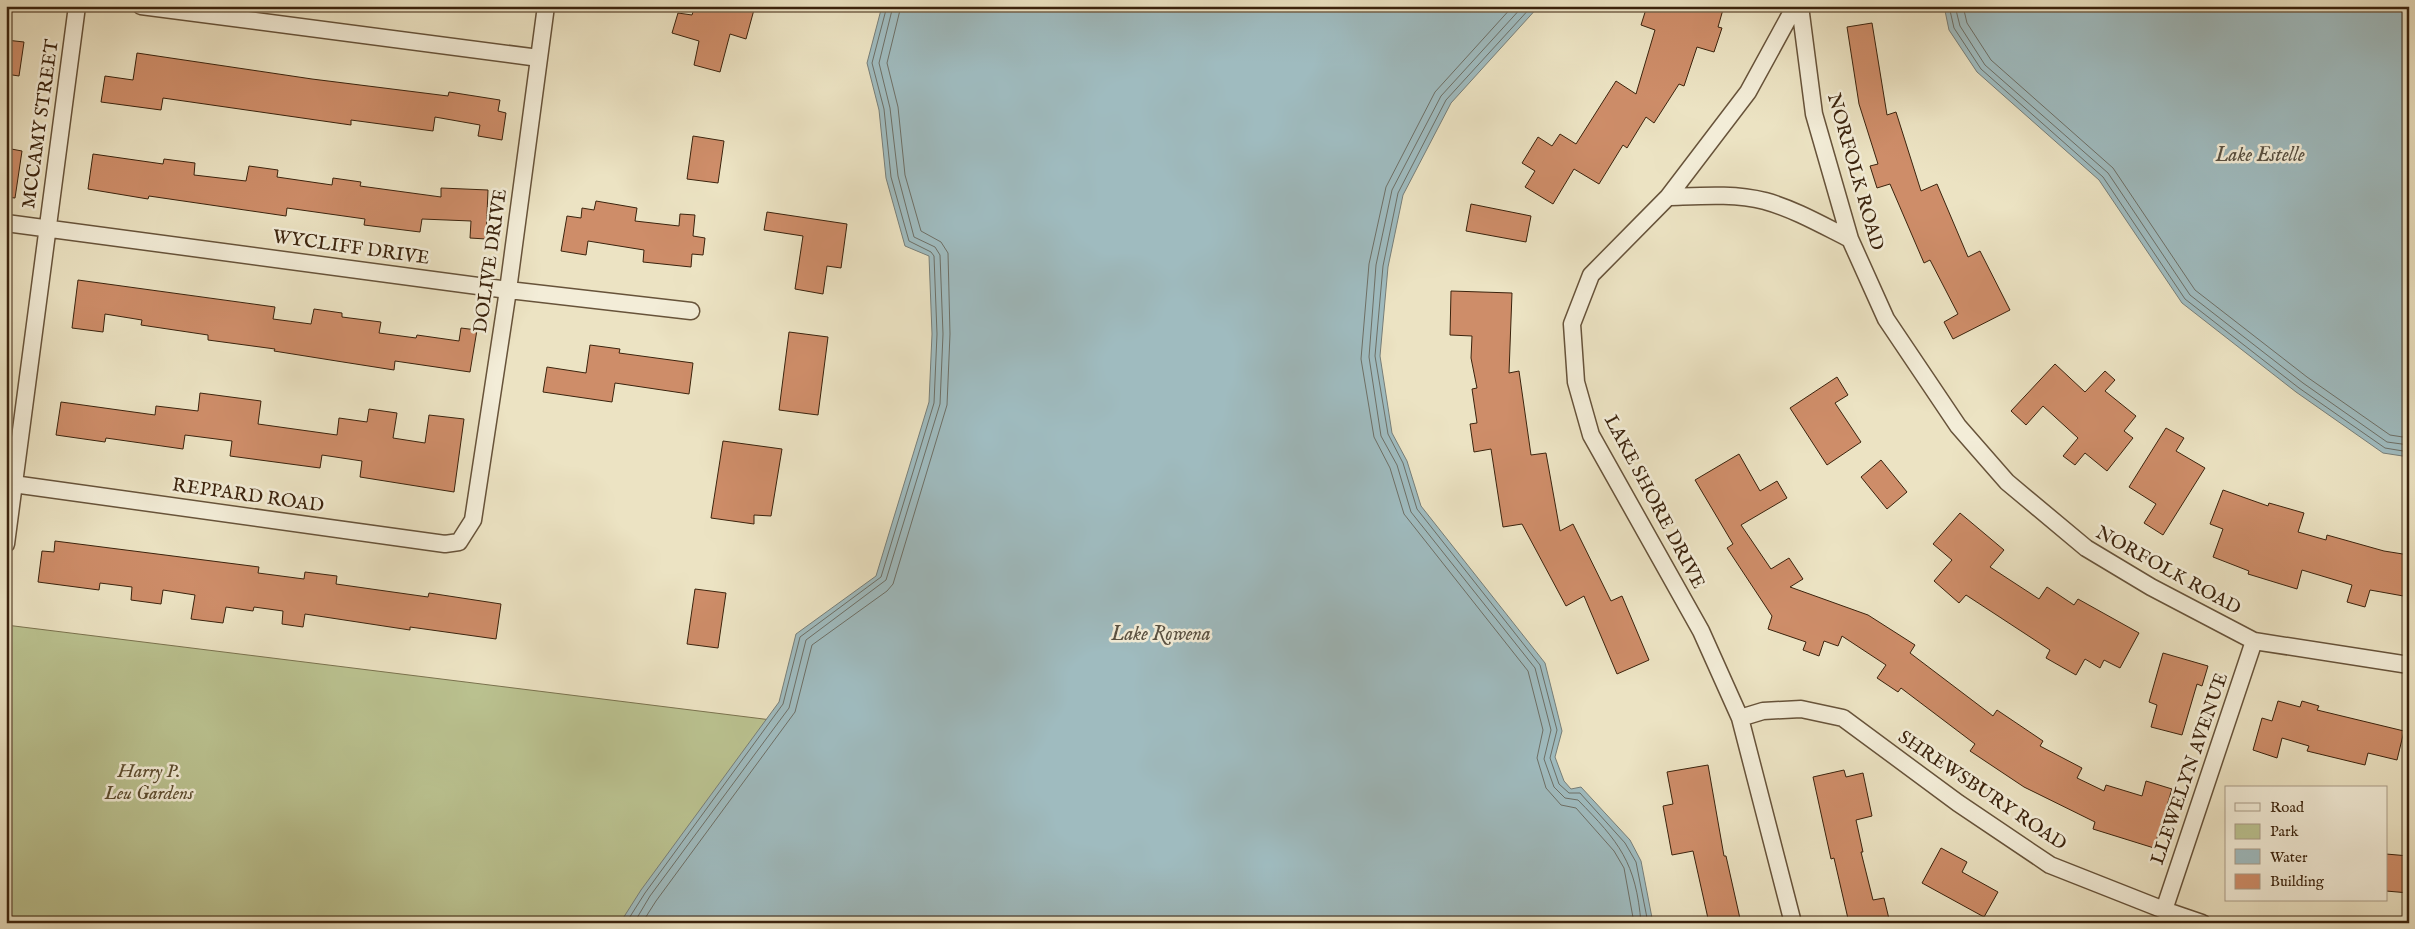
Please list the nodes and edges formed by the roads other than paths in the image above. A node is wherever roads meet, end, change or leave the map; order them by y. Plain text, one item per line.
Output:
1 (77, 6) edge
2 (141, 6) edge
3 (546, 6) edge
4 (1795, 6) edge
5 (1800, 6) edge
6 (539, 58) junction
7 (1668, 196) junction
8 (6, 223) edge
9 (48, 228) junction
10 (1850, 239) junction
11 (508, 290) junction
12 (690, 311) dead end
13 (10, 483) edge
14 (473, 520) joint
15 (6, 544) edge
16 (2254, 641) junction
17 (2409, 665) edge
18 (1740, 718) junction
19 (2164, 910) junction
20 (1793, 923) edge
21 (2202, 923) edge

1 - 9 street, MCCAMY STREET
2 - 6 street
3 - 6 street, DOLIVE DRIVE
4 - 7 street, LAKE SHORE DRIVE
5 - 10 street, NORFOLK ROAD
6 - 11 street, DOLIVE DRIVE
7 - 10 street
7 - 18 street, LAKE SHORE DRIVE
8 - 9 street, WYCLIFF DRIVE
9 - 11 street, WYCLIFF DRIVE
9 - 13 street, MCCAMY STREET
10 - 16 street, NORFOLK ROAD
11 - 12 street, WYCLIFF DRIVE
11 - 14 street, DOLIVE DRIVE
13 - 14 street, REPPARD ROAD
13 - 15 street, MCCAMY STREET
16 - 17 street, NORFOLK ROAD
16 - 19 street, LLEWELYN AVENUE
18 - 19 street, SHREWSBURY ROAD
18 - 20 street, LAKE SHORE DRIVE
19 - 21 street, SHREWSBURY ROAD

